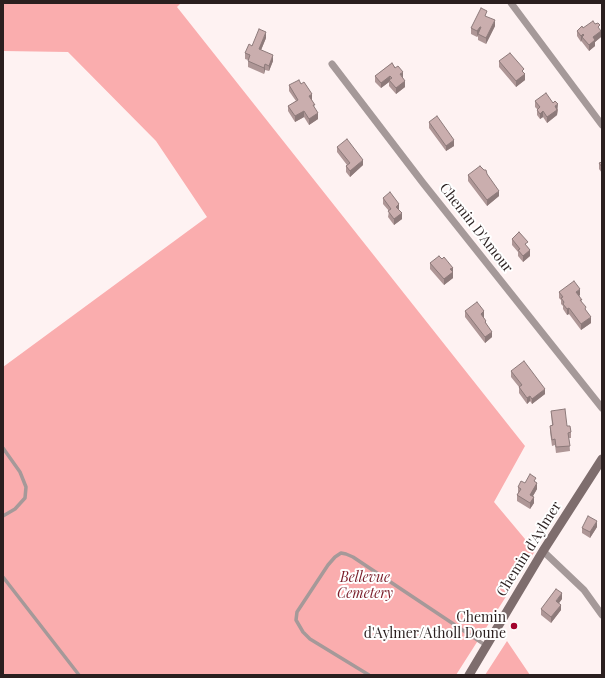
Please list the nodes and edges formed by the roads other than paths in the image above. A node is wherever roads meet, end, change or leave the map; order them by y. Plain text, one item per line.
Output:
1 (511, 3) edge
2 (332, 64) dead end
3 (602, 125) edge
4 (602, 408) edge
5 (3, 448) edge
6 (602, 459) edge
7 (3, 516) edge
8 (543, 551) junction
9 (3, 577) edge
10 (602, 615) edge
11 (486, 646) junction
12 (79, 675) edge
13 (369, 675) edge
14 (469, 675) edge

1 - 3 street
2 - 4 street, Chemin D'Amour
5 - 7 lane
6 - 8 main road, Chemin d'Aylmer
8 - 10 street
8 - 11 main road, Chemin d'Aylmer
9 - 12 lane
11 - 13 lane
11 - 14 main road, Chemin d'Aylmer

